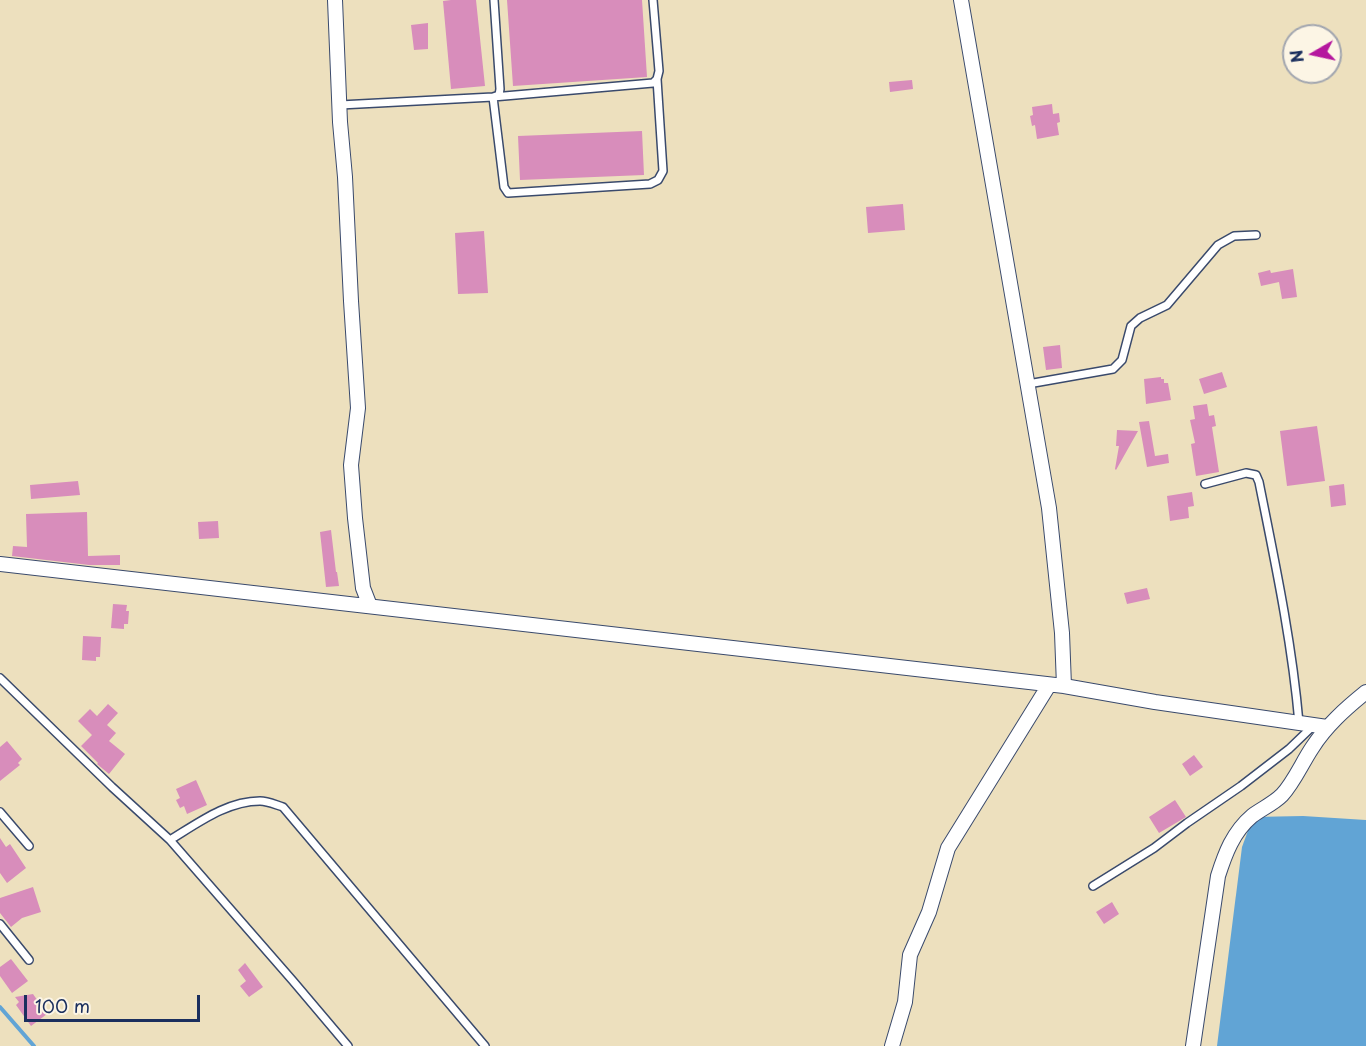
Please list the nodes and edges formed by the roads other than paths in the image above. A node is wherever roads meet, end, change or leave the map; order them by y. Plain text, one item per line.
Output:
1 (335, 0) edge
2 (494, 0) edge
3 (653, 0) edge
4 (961, 0) edge
5 (657, 79) junction
6 (493, 97) junction
7 (340, 105) junction
8 (1256, 235) dead end
9 (1028, 384) junction
10 (1205, 484) dead end
11 (0, 564) edge
12 (370, 606) junction
13 (0, 678) edge
14 (1049, 685) junction
15 (1064, 686) junction
16 (1366, 692) edge
17 (1299, 723) junction
18 (1320, 726) junction
19 (0, 812) edge
20 (170, 840) junction
21 (29, 846) dead end
22 (1093, 886) dead end
23 (0, 924) edge
24 (30, 960) dead end
25 (348, 1046) edge
26 (485, 1046) edge
27 (892, 1046) edge
28 (1193, 1046) edge

1 - 7 street
2 - 6 lane
3 - 5 lane
4 - 9 street
5 - 6 lane
5 - 6 lane
6 - 7 lane
7 - 12 street
8 - 9 lane
9 - 15 street
10 - 17 lane
11 - 12 street
12 - 14 street
13 - 20 lane
14 - 15 street
14 - 27 street
15 - 17 street
16 - 18 street
17 - 18 street
18 - 22 lane
18 - 28 street
19 - 21 lane
20 - 25 lane
20 - 26 lane
23 - 24 lane

